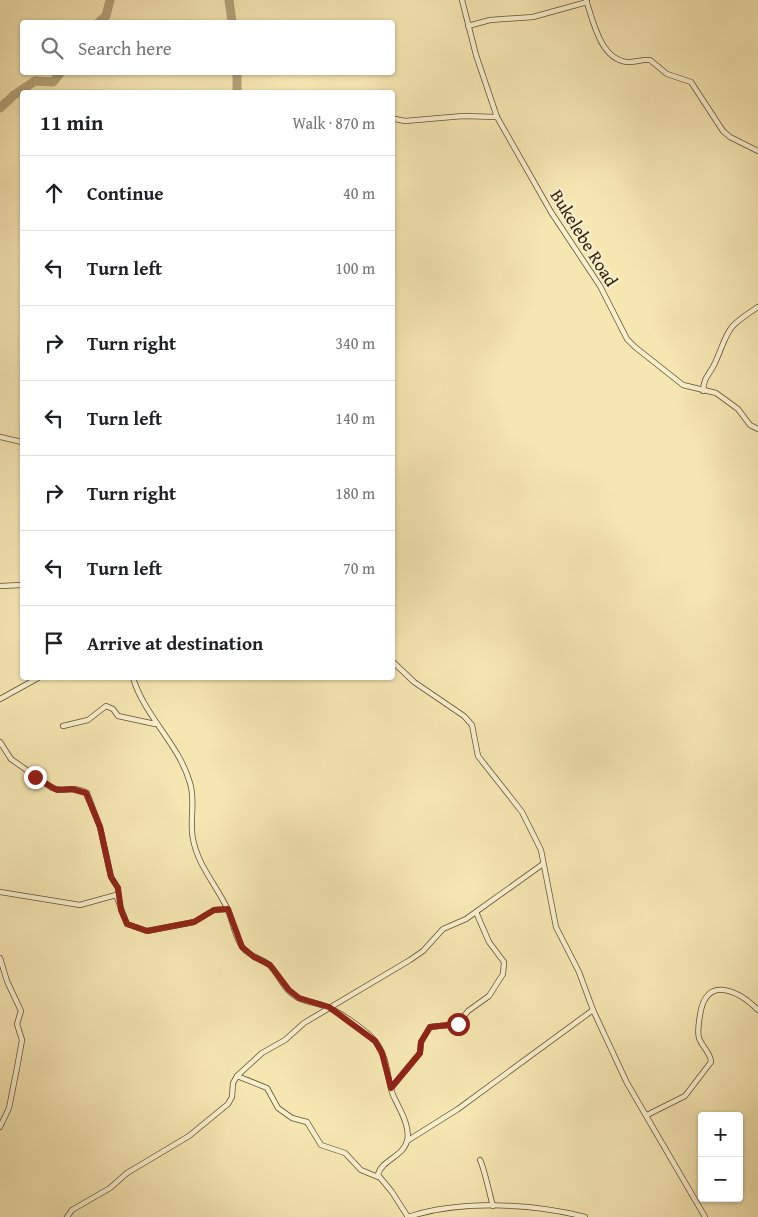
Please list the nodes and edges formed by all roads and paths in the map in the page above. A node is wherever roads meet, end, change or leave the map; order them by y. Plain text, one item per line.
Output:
1 (462, 0) edge
2 (586, 1) edge
3 (468, 26) junction
4 (497, 117) junction
5 (395, 119) dead end
6 (758, 151) edge
7 (758, 306) edge
8 (703, 391) junction
9 (758, 429) edge
10 (0, 438) edge
11 (20, 442) edge
12 (20, 585) edge
13 (0, 586) edge
14 (395, 664) edge
15 (34, 680) edge
16 (134, 680) edge
17 (0, 699) edge
18 (155, 724) junction
19 (63, 726) dead end
20 (0, 742) edge
21 (543, 864) junction
22 (0, 892) edge
23 (118, 896) junction
24 (228, 909) junction
25 (476, 912) junction
26 (0, 958) edge
27 (1, 964) edge
28 (329, 1007) junction
29 (593, 1010) junction
30 (758, 1010) edge
31 (237, 1076) junction
32 (391, 1088) junction
33 (647, 1115) junction
34 (0, 1127) edge
35 (407, 1141) junction
36 (480, 1160) dead end
37 (378, 1177) junction
38 (493, 1206) junction
39 (66, 1217) edge
40 (408, 1217) edge
41 (585, 1217) edge
42 (705, 1217) edge

1 - 3 street, Bukelebe Road
2 - 3 street
2 - 6 street
3 - 4 street, Bukelebe Road
4 - 5 street
4 - 8 street, Bukelebe Road
7 - 8 street
8 - 9 street, Bukelebe Road
10 - 11 street
12 - 13 street
14 - 21 street
15 - 17 street
16 - 18 street
18 - 19 street
18 - 24 street
20 - 23 street
21 - 25 street
21 - 29 street
22 - 23 street
23 - 24 street
24 - 28 street
25 - 28 street
25 - 32 street
26 - 27 street
27 - 34 street
28 - 31 street
28 - 32 street
29 - 33 street
29 - 35 street
30 - 33 street
31 - 37 street
31 - 39 street
32 - 35 street
33 - 42 street
35 - 37 street
36 - 38 street
37 - 40 street
38 - 40 street
38 - 41 street

